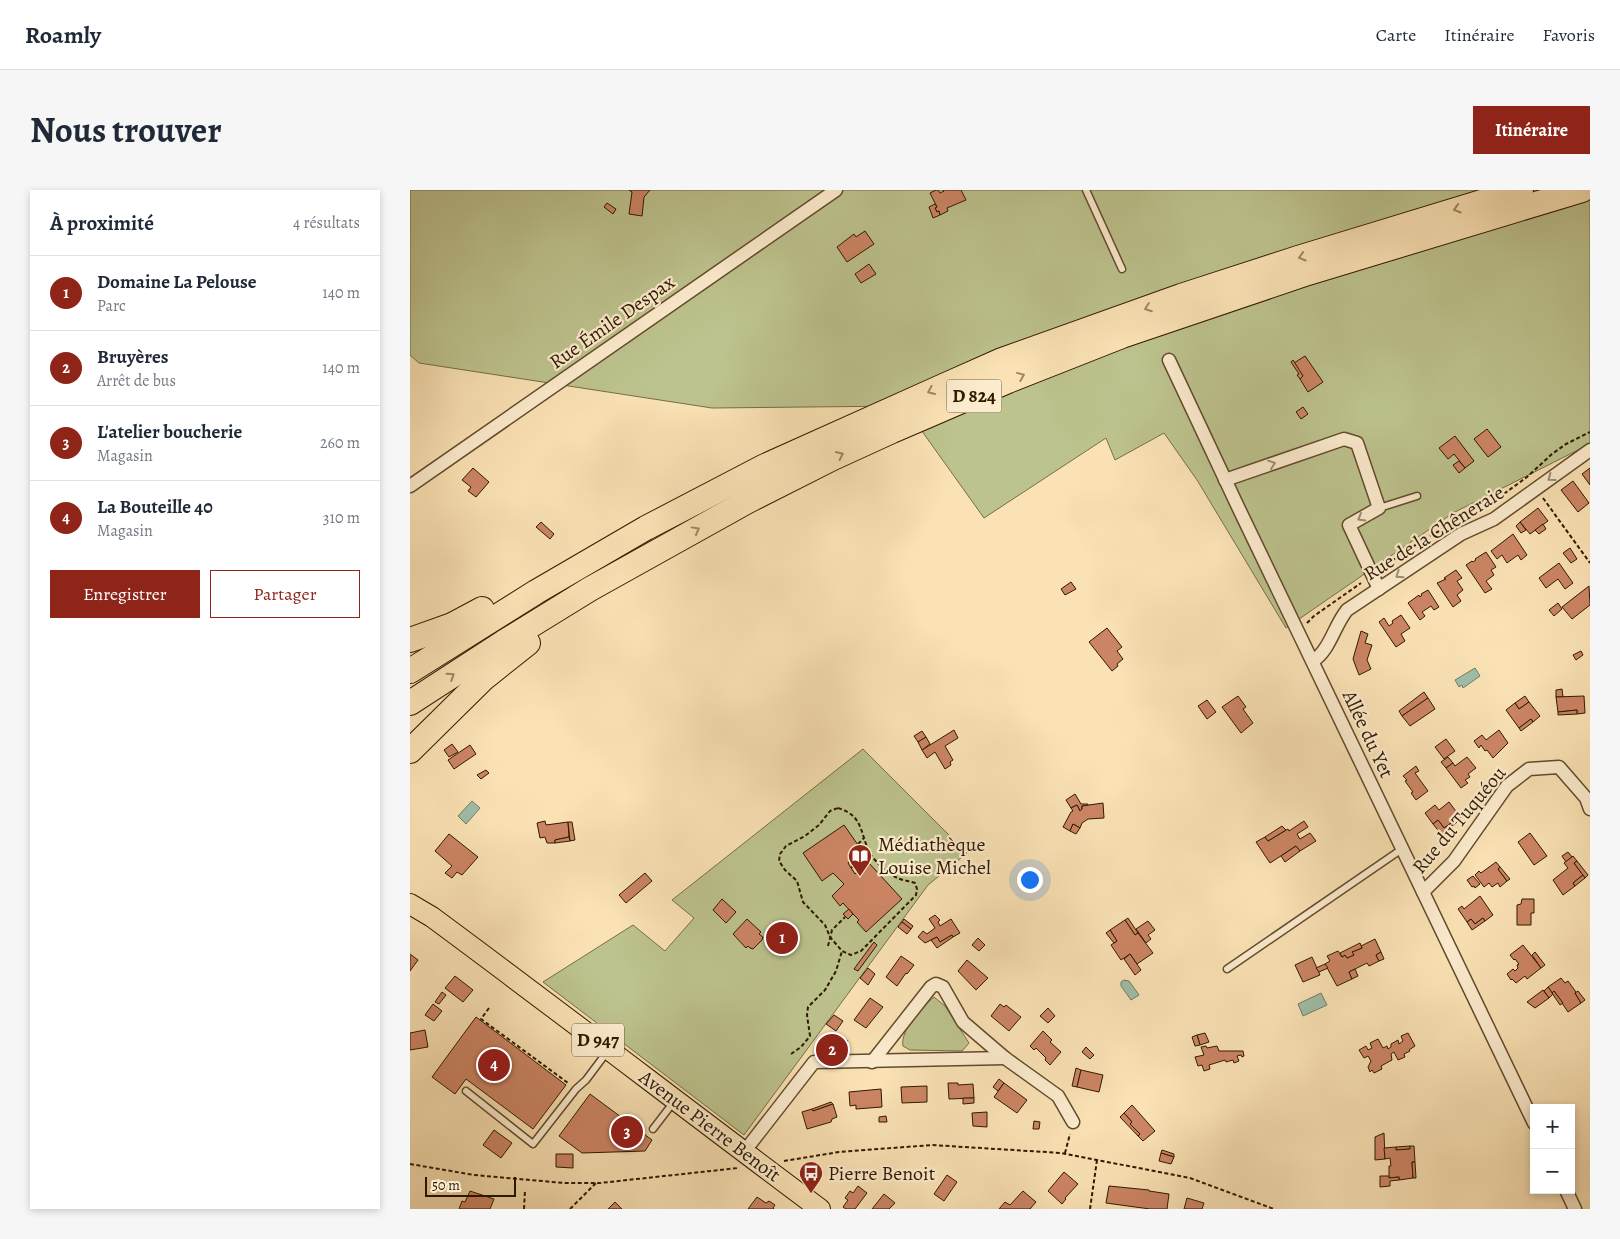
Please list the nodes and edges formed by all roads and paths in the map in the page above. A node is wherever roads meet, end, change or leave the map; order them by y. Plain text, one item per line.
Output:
1 (836, 190) edge
2 (1086, 190) edge
3 (1521, 190) edge
4 (1582, 190) edge
5 (1122, 270) dead end
6 (1169, 360) dead end
7 (1590, 450) edge
8 (1226, 480) junction
9 (410, 486) edge
10 (1536, 489) junction
11 (708, 495) junction
12 (1417, 496) dead end
13 (1380, 508) junction
14 (664, 548) junction
15 (1590, 563) edge
16 (1379, 589) junction
17 (410, 640) edge
18 (1313, 661) junction
19 (410, 672) edge
20 (410, 703) edge
21 (410, 751) edge
22 (1590, 809) edge
23 (864, 838) junction
24 (858, 844) dead end
25 (1402, 849) junction
26 (870, 852) junction
27 (851, 868) dead end
28 (1422, 892) junction
29 (410, 898) edge
30 (410, 904) edge
31 (432, 917) junction
32 (846, 917) dead end
33 (830, 937) junction
34 (828, 946) dead end
35 (842, 951) junction
36 (1226, 969) dead end
37 (489, 1008) dead end
38 (610, 1049) junction
39 (791, 1054) dead end
40 (1005, 1058) junction
41 (872, 1062) junction
42 (568, 1083) dead end
43 (466, 1091) dead end
44 (675, 1100) junction
45 (1530, 1115) edge
46 (1073, 1122) joint
47 (653, 1129) dead end
48 (1065, 1154) junction
49 (744, 1160) junction
50 (1097, 1160) junction
51 (778, 1162) dead end
52 (410, 1164) edge
53 (596, 1183) junction
54 (525, 1190) dead end
55 (1568, 1194) edge
56 (818, 1208) edge
57 (524, 1209) edge
58 (570, 1209) edge
59 (1090, 1209) edge
60 (1274, 1209) edge
61 (1575, 1209) edge

1 - 9 street, Rue Émile Despax
2 - 5 lane
3 -> 11 highway, D 824
14 -> 4 highway, D 824
6 - 8 street, Allée du Yet
7 -> 10 street, Rue de la Chêneraie
8 -> 13 street
8 - 18 street, Allée du Yet
10 - 15 path
10 -> 16 street, Rue de la Chêneraie
11 - 17 highway
11 - 19 highway, D 824
12 - 13 lane
13 -> 16 street
20 -> 14 highway, D 824
14 - 21 highway
16 - 18 street, Rue de la Chêneraie
18 - 25 street, Allée du Yet
22 - 28 street, Rue du Tuquéou
23 - 24 path
23 - 26 path
23 - 33 path
25 - 28 street, Allée du Yet
25 - 36 lane
26 - 27 path
26 - 35 path
28 - 45 street, Allée du Yet
29 - 31 main road, Avenue Pierre Benoît / D 947
30 - 31 main road, Avenue Pierre Benoît / D 947
31 - 38 main road, Avenue Pierre Benoît / D 947
32 - 33 path
33 - 34 path
33 - 35 path
35 - 39 path
37 - 42 path
38 - 43 lane
38 - 44 main road, Avenue Pierre Benoît / D 947
40 - 41 street
40 - 41 street
40 - 46 street
41 - 49 street
44 - 47 lane
44 - 49 main road, Avenue Pierre Benoît / D 947
46 - 48 path
48 - 50 path
48 - 51 path
49 - 53 path
49 - 56 main road, Avenue Pierre Benoît / D 947
50 - 59 path
50 - 60 path
52 - 53 path
53 - 58 path
54 - 57 path
55 - 61 street

